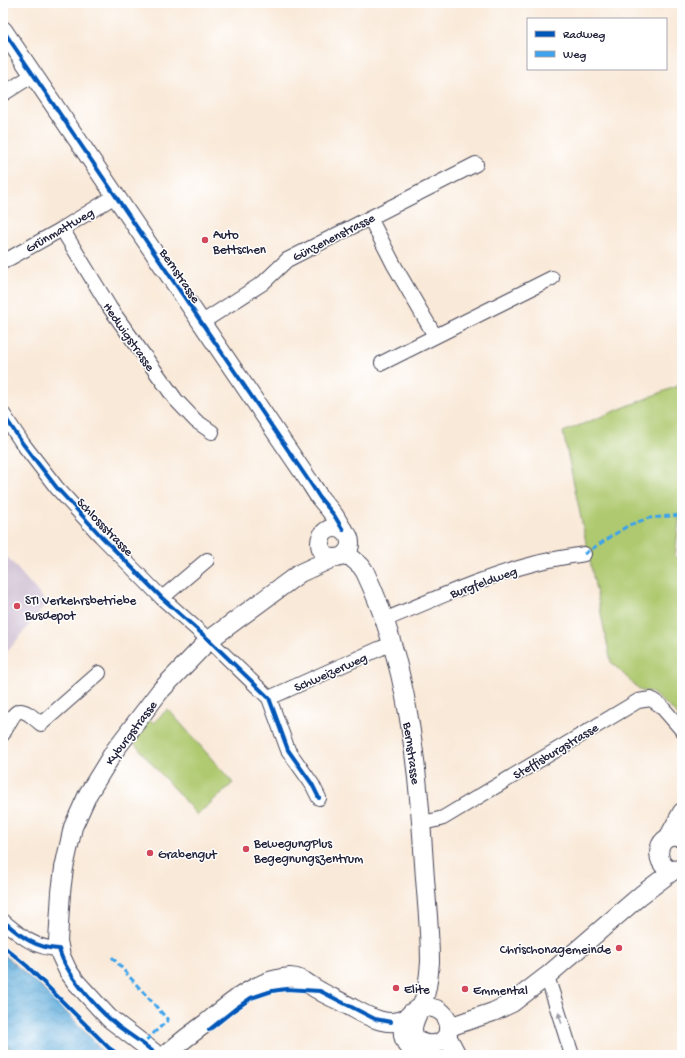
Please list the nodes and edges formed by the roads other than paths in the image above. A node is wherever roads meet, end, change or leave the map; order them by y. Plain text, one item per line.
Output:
1 (3, 30) edge
2 (33, 75) junction
3 (3, 94) edge
4 (476, 164) dead end
5 (115, 196) junction
6 (370, 218) junction
7 (62, 229) junction
8 (3, 262) edge
9 (552, 278) dead end
10 (201, 323) junction
11 (435, 336) junction
12 (382, 362) dead end
13 (3, 414) edge
14 (212, 432) dead end
15 (320, 498) junction
16 (343, 530) junction
17 (322, 538) junction
18 (584, 554) dead end
19 (340, 556) junction
20 (206, 560) dead end
21 (300, 573) junction
22 (162, 598) junction
23 (384, 620) junction
24 (209, 640) junction
25 (392, 644) junction
26 (99, 673) dead end
27 (269, 698) junction
28 (682, 730) edge
29 (3, 734) edge
30 (320, 798) dead end
31 (682, 812) edge
32 (422, 823) junction
33 (678, 838) edge
34 (659, 858) junction
35 (678, 869) edge
36 (641, 895) junction
37 (3, 921) edge
38 (59, 949) junction
39 (430, 966) junction
40 (547, 976) junction
41 (320, 991) junction
42 (431, 1018) junction
43 (416, 1051) edge
44 (157, 1055) edge
45 (165, 1055) edge
46 (178, 1055) edge
47 (457, 1055) edge
48 (572, 1055) edge

1 - 2 main road, Bernstrasse
2 - 3 street
2 - 5 main road, Bernstrasse
4 - 6 street, Günzenenstrasse
5 - 7 street, Grünmattweg
5 - 10 main road, Bernstrasse
6 - 10 street, Günzenenstrasse
6 - 11 street
7 - 8 street, Grünmattweg
7 - 14 street, Hedwigstrasse
9 - 11 street
10 - 15 main road, Bernstrasse
11 - 12 street
13 - 22 street, Schlossstrasse
15 - 16 main road, Bernstrasse
15 - 17 main road, Bernstrasse
16 - 17 main road
16 - 19 main road
17 - 19 main road
17 - 21 main road, Kyburgstrasse
18 - 23 street, Burgfeldweg
19 - 21 main road, Kyburgstrasse
19 - 23 main road, Bernstrasse
20 - 22 street
21 - 24 main road, Kyburgstrasse
22 - 24 street, Schlossstrasse
23 - 25 main road, Bernstrasse
24 - 27 street
24 - 38 main road, Kyburgstrasse
25 - 27 street, Schweizerweg
25 - 32 main road, Bernstrasse
26 - 29 street
27 - 30 street
28 - 32 street, Steffisburgstrasse
31 - 33 main road
32 - 39 main road, Bernstrasse
33 - 34 main road
34 - 35 main road
34 - 36 main road
35 - 36 main road
36 - 40 main road
37 - 38 street
38 - 44 main road, Kyburgstrasse
39 - 42 main road, Bernstrasse
39 - 42 main road, Bernstrasse
40 - 42 main road
48 -> 40 street
41 - 42 main road
41 - 45 main road
41 - 46 main road
42 - 43 main road
42 - 43 main road
42 - 47 main road

